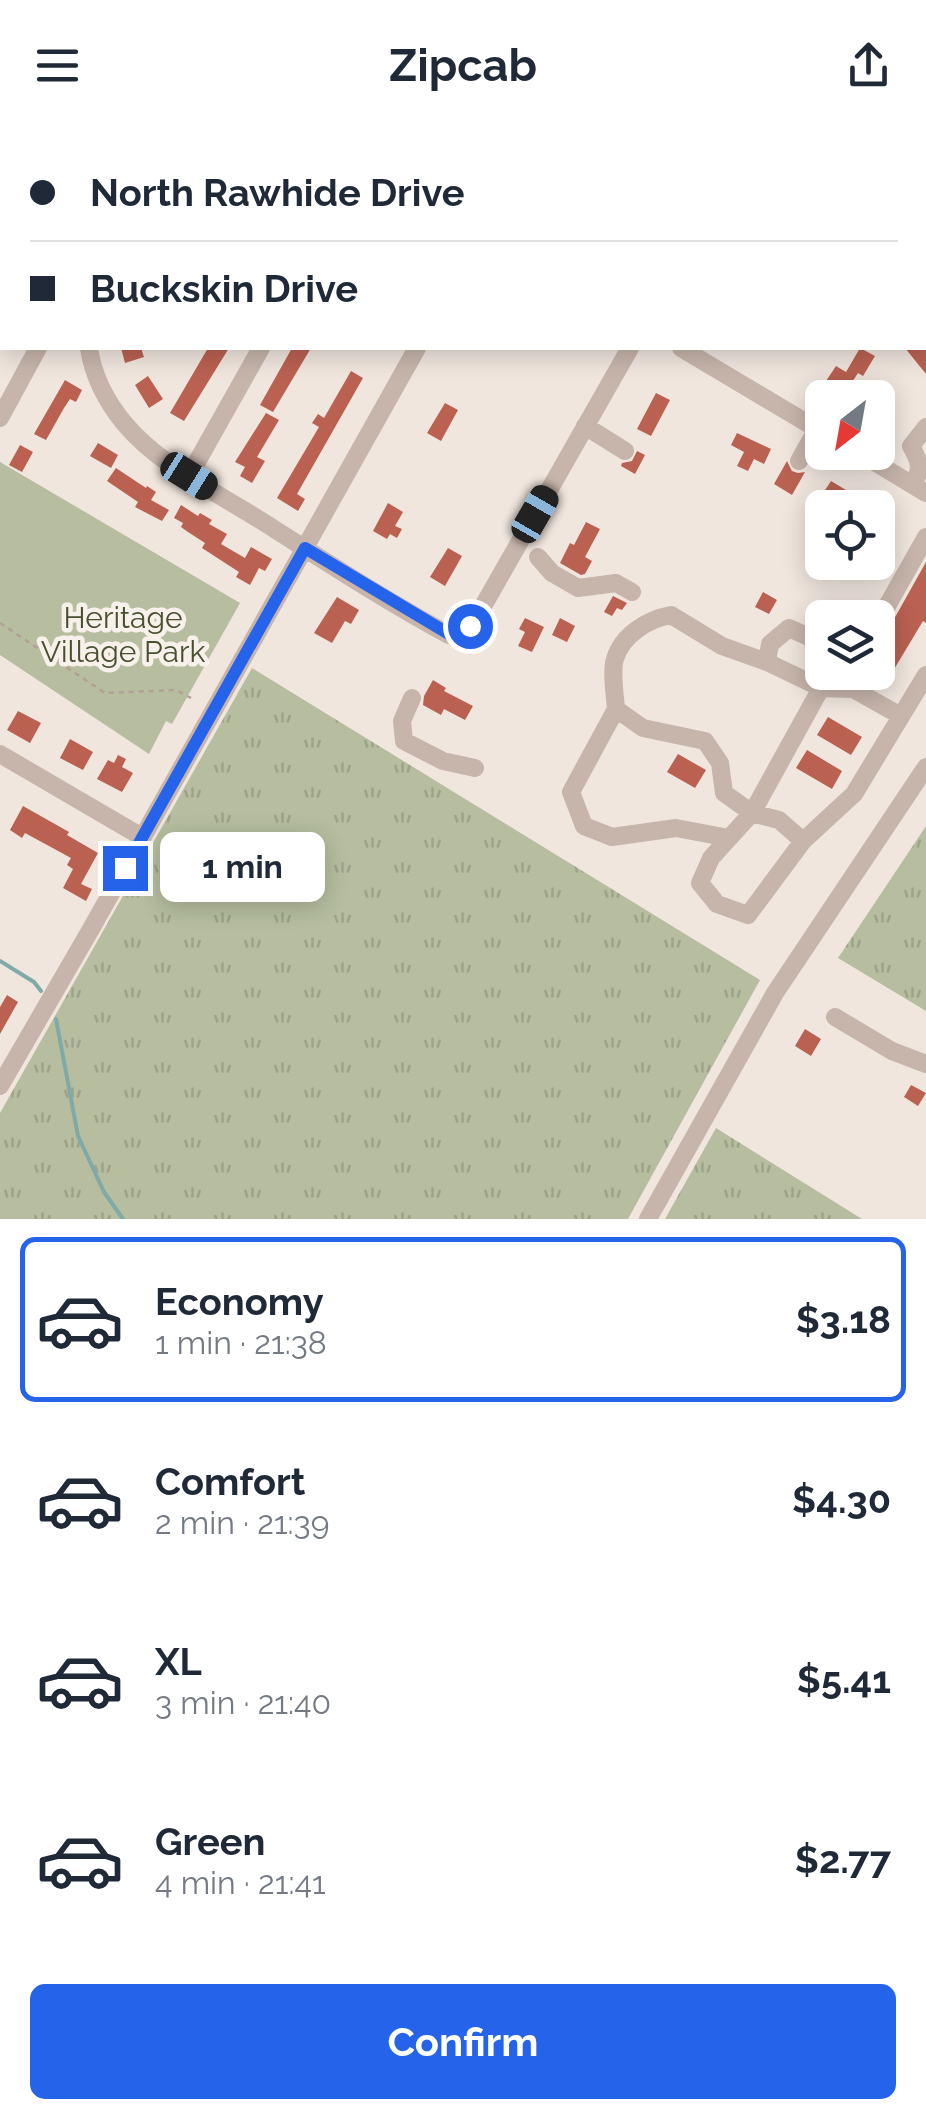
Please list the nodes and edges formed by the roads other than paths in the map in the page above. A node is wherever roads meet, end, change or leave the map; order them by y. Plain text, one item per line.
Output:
1 (37, 350) edge
2 (90, 350) edge
3 (261, 350) edge
4 (416, 350) edge
5 (629, 350) edge
6 (685, 350) edge
7 (3, 406) edge
8 (805, 421) edge
9 (586, 426) junction
10 (926, 427) edge
11 (625, 451) dead end
12 (805, 451) edge
13 (798, 461) dead end
14 (888, 470) edge
15 (189, 476) junction
16 (919, 489) edge
17 (926, 536) edge
18 (305, 548) junction
19 (538, 557) dead end
20 (632, 592) dead end
21 (890, 600) edge
22 (805, 635) edge
23 (768, 662) junction
24 (926, 675) edge
25 (805, 680) edge
26 (820, 690) edge
27 (865, 690) edge
28 (412, 698) dead end
29 (616, 709) junction
30 (901, 716) junction
31 (0, 754) edge
32 (476, 768) dead end
33 (926, 768) edge
34 (752, 813) junction
35 (142, 837) junction
36 (729, 838) junction
37 (803, 842) junction
38 (835, 1017) dead end
39 (926, 1064) edge
40 (2, 1077) edge
41 (648, 1219) edge

1 - 7 street
2 - 15 street
3 - 15 street
4 - 18 street
5 - 9 street
6 - 8 street
9 - 11 street
9 - 18 street
10 - 16 street
12 - 13 street
14 - 16 street
15 - 18 street
17 - 21 street
18 - 35 street
19 - 20 street
22 - 23 street
23 - 25 street
23 - 29 street
24 - 30 street
26 - 34 street
27 - 30 street
28 - 32 street
29 - 34 street
29 - 36 street
30 - 37 street
31 - 35 street
33 - 41 street
34 - 36 street
34 - 37 street
35 - 40 street
36 - 37 street
38 - 39 street

